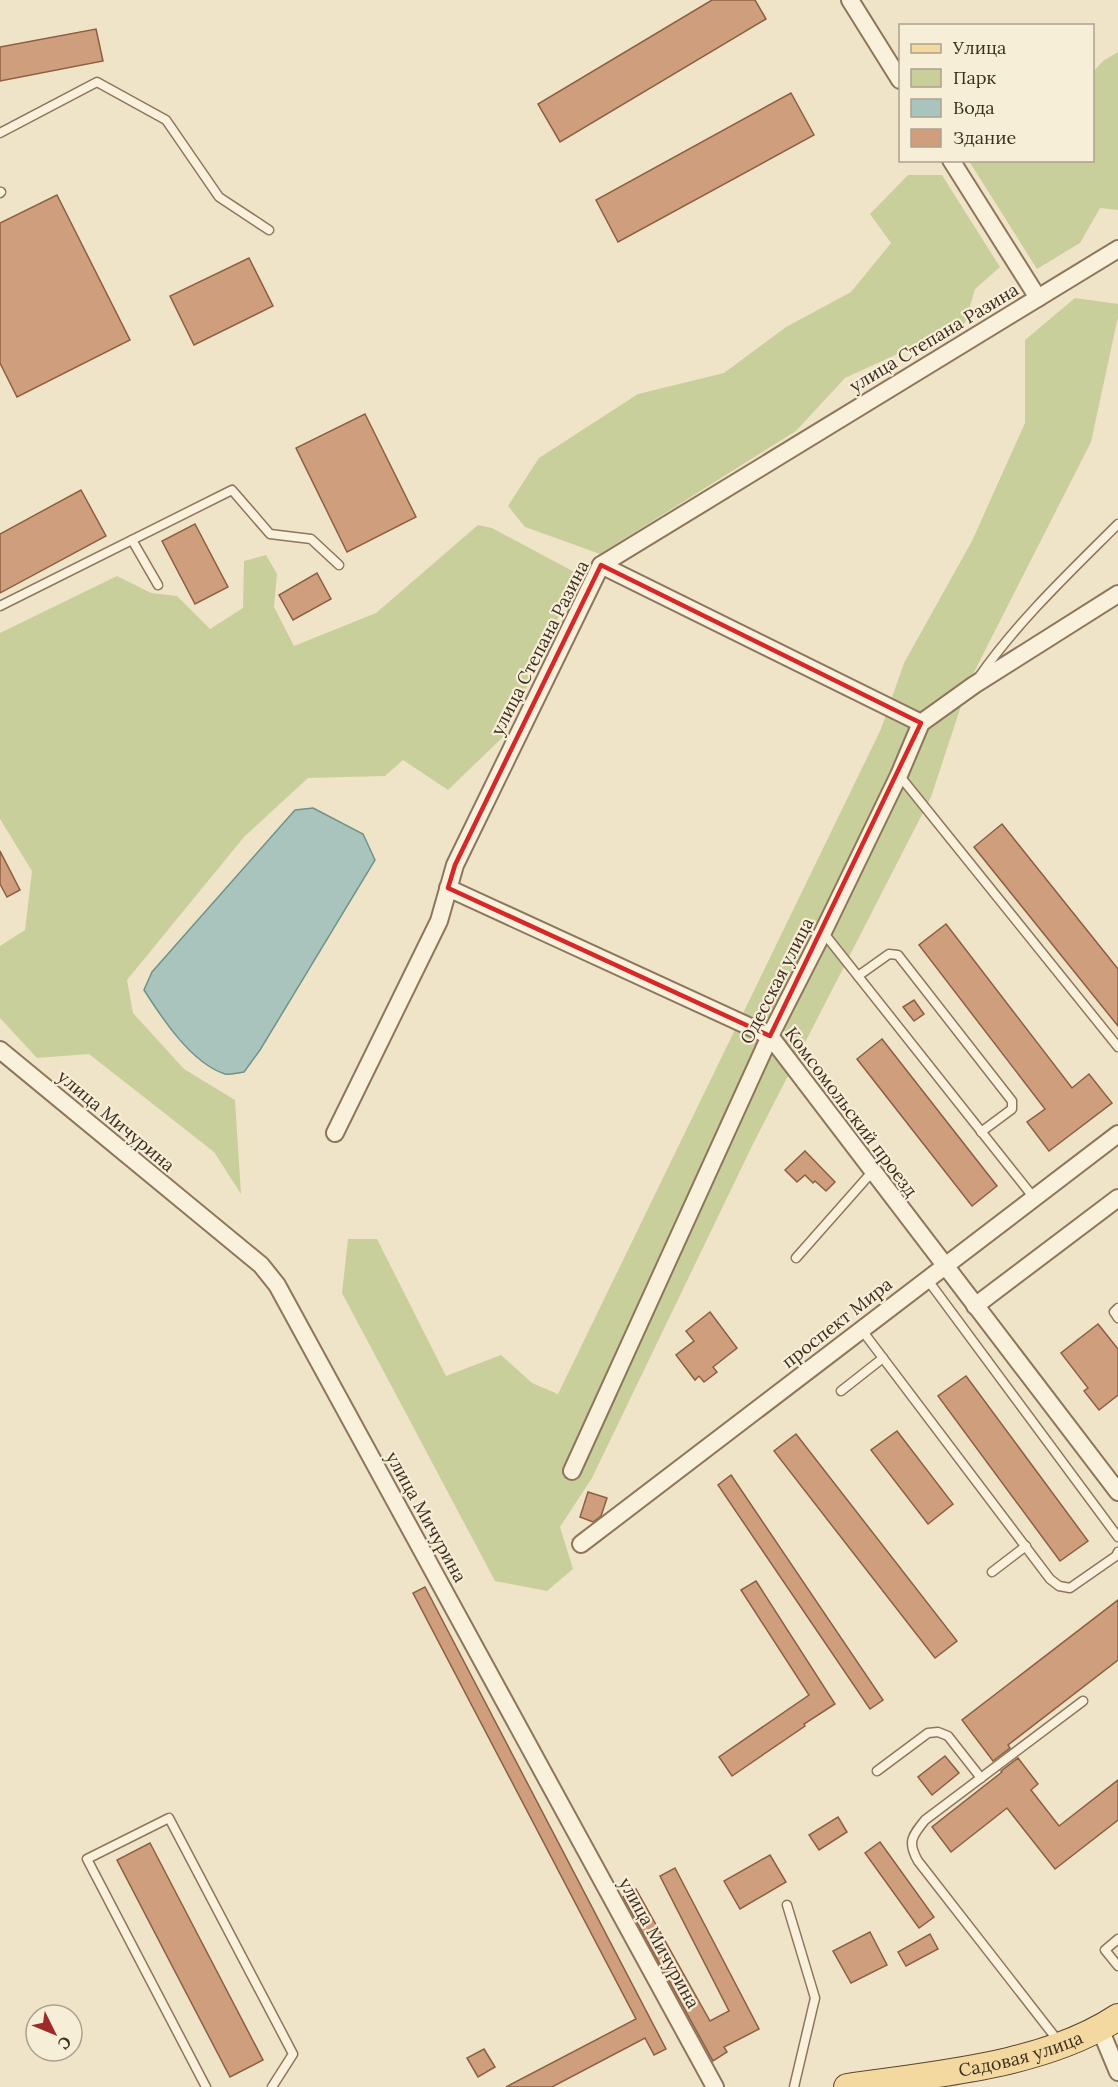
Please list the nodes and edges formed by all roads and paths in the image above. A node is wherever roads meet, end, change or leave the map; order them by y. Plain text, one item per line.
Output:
1 (850, 0) edge
2 (899, 78) edge
3 (0, 133) edge
4 (952, 162) edge
5 (269, 230) dead end
6 (1118, 249) edge
7 (1038, 298) junction
8 (1118, 524) edge
9 (132, 540) junction
10 (339, 565) dead end
11 (601, 565) junction
12 (158, 585) dead end
13 (1118, 594) edge
14 (0, 606) edge
15 (974, 685) junction
16 (921, 723) junction
17 (899, 775) junction
18 (448, 888) junction
19 (823, 932) junction
20 (858, 976) junction
21 (770, 1036) junction
22 (1118, 1047) edge
23 (0, 1050) edge
24 (981, 1132) junction
25 (335, 1133) dead end
26 (1118, 1134) edge
27 (872, 1172) junction
28 (1118, 1197) edge
29 (1034, 1198) junction
30 (796, 1258) dead end
31 (944, 1266) junction
32 (926, 1279) junction
33 (975, 1306) junction
34 (1118, 1308) edge
35 (1118, 1318) edge
36 (861, 1329) junction
37 (883, 1358) junction
38 (841, 1391) dead end
39 (572, 1471) dead end
40 (1118, 1492) edge
41 (1118, 1537) edge
42 (581, 1544) dead end
43 (1026, 1546) junction
44 (1118, 1552) edge
45 (992, 1572) dead end
46 (1083, 1701) dead end
47 (877, 1771) dead end
48 (981, 1778) junction
49 (787, 1905) dead end
50 (1118, 1939) edge
51 (1118, 1966) edge
52 (1109, 2023) edge
53 (1061, 2045) junction
54 (1118, 2072) edge
55 (206, 2087) edge
56 (272, 2087) edge
57 (715, 2087) edge
58 (794, 2087) edge
59 (847, 2087) edge

1 - 2 street
3 - 5 lane
4 - 7 street
6 - 7 street, улица Степана Разина
7 - 11 street, улица Степана Разина
8 - 15 lane
9 - 10 lane
9 - 12 lane
9 - 14 lane
11 - 16 street
11 - 18 street, улица Степана Разина
13 - 15 street
15 - 16 street
16 - 17 street, Одесская улица
17 - 19 street, Одесская улица
17 - 22 lane
18 - 21 street, Комсомольский проезд
18 - 25 street, улица Степана Разина
19 - 20 lane
19 - 21 street, Одесская улица
20 - 24 lane
20 - 24 lane
21 - 27 street, Комсомольский проезд
21 - 39 street, Одесская улица
23 - 57 street, улица Мичурина
24 - 29 lane
26 - 29 street, проспект Мира
27 - 30 lane
27 - 31 street, Комсомольский проезд
28 - 33 street
29 - 31 street, проспект Мира
31 - 32 street, проспект Мира
31 - 33 street, Комсомольский проезд
32 - 36 street, проспект Мира
32 - 41 lane
33 - 40 street, Комсомольский проезд
34 - 35 lane
36 - 37 lane
36 - 42 street, проспект Мира
37 - 38 lane
37 - 43 lane
43 - 44 lane
43 - 45 lane
46 - 48 lane
47 - 48 lane
48 - 53 lane
49 - 58 lane
50 - 51 lane
52 - 53 main road, Садовая улица
52 - 54 street
53 - 59 main road, Садовая улица
55 - 56 lane

